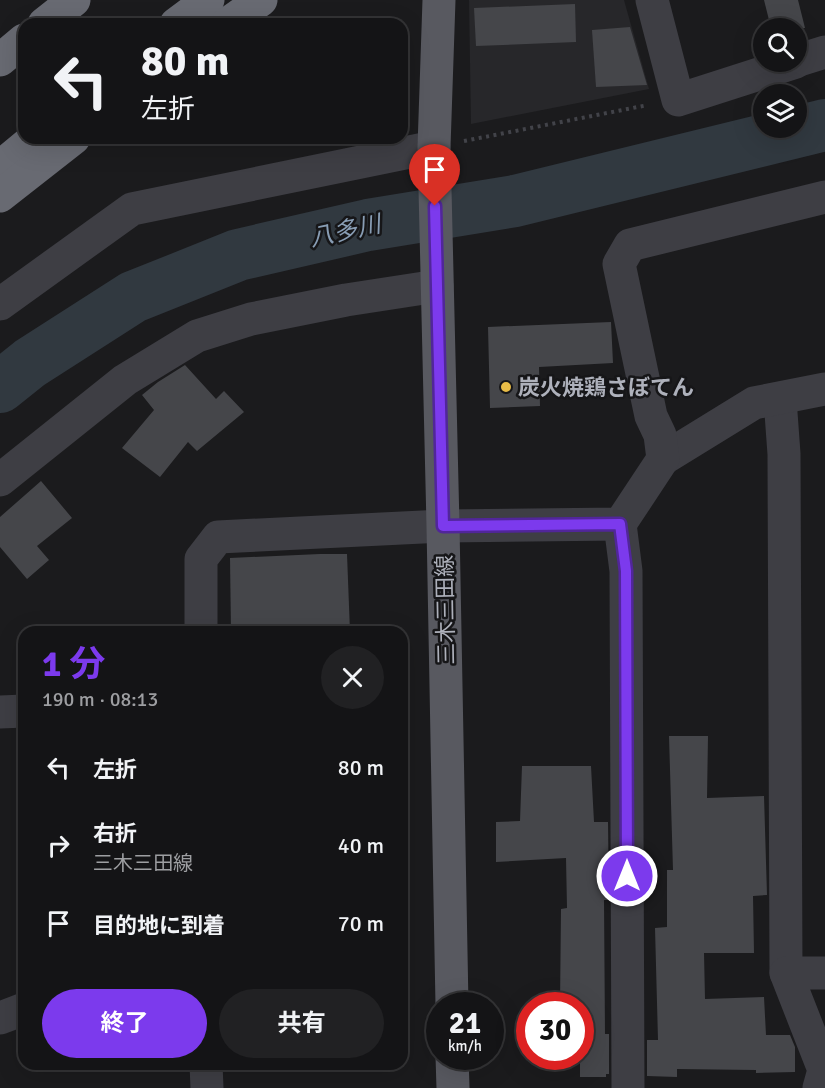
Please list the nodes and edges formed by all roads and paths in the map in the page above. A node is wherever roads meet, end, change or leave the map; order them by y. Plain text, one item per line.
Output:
1 (74, 0) edge
2 (208, 0) edge
3 (261, 0) edge
4 (439, 0) edge
5 (652, 0) edge
6 (52, 18) edge
7 (184, 18) edge
8 (236, 18) edge
9 (18, 45) edge
10 (825, 52) edge
11 (807, 58) edge
12 (0, 60) edge
13 (763, 72) edge
14 (678, 100) junction
15 (28, 144) edge
16 (66, 144) edge
17 (434, 154) junction
18 (0, 167) edge
19 (0, 196) edge
20 (825, 197) edge
21 (437, 279) junction
22 (0, 304) edge
23 (825, 389) edge
24 (780, 399) junction
25 (663, 459) junction
26 (0, 480) edge
27 (620, 524) junction
28 (443, 526) junction
29 (201, 626) edge
30 (18, 711) edge
31 (0, 712) edge
32 (786, 973) junction
33 (825, 973) edge
34 (452, 992) edge
35 (18, 1011) edge
36 (0, 1018) edge
37 (206, 1070) edge
38 (452, 1070) edge
39 (207, 1088) edge
40 (453, 1088) edge
41 (627, 1088) edge
42 (819, 1088) edge

1 - 6 highway
2 - 7 highway
3 - 8 highway
4 - 17 main road, 三木三田線
5 - 14 street
9 - 12 highway
10 - 11 street
13 - 14 street
14 - 17 path
15 - 18 highway
16 - 19 highway
17 - 21 main road, 三木三田線
17 - 22 street
20 - 25 street
21 - 26 street
21 - 28 main road, 三木三田線
23 - 24 street
24 - 25 street
24 - 32 street
25 - 27 street
27 - 28 street
27 - 41 street
28 - 29 street
28 - 34 main road, 三木三田線
30 - 31 street
32 - 33 street
32 - 42 street
35 - 36 street
37 - 39 street
38 - 40 main road

